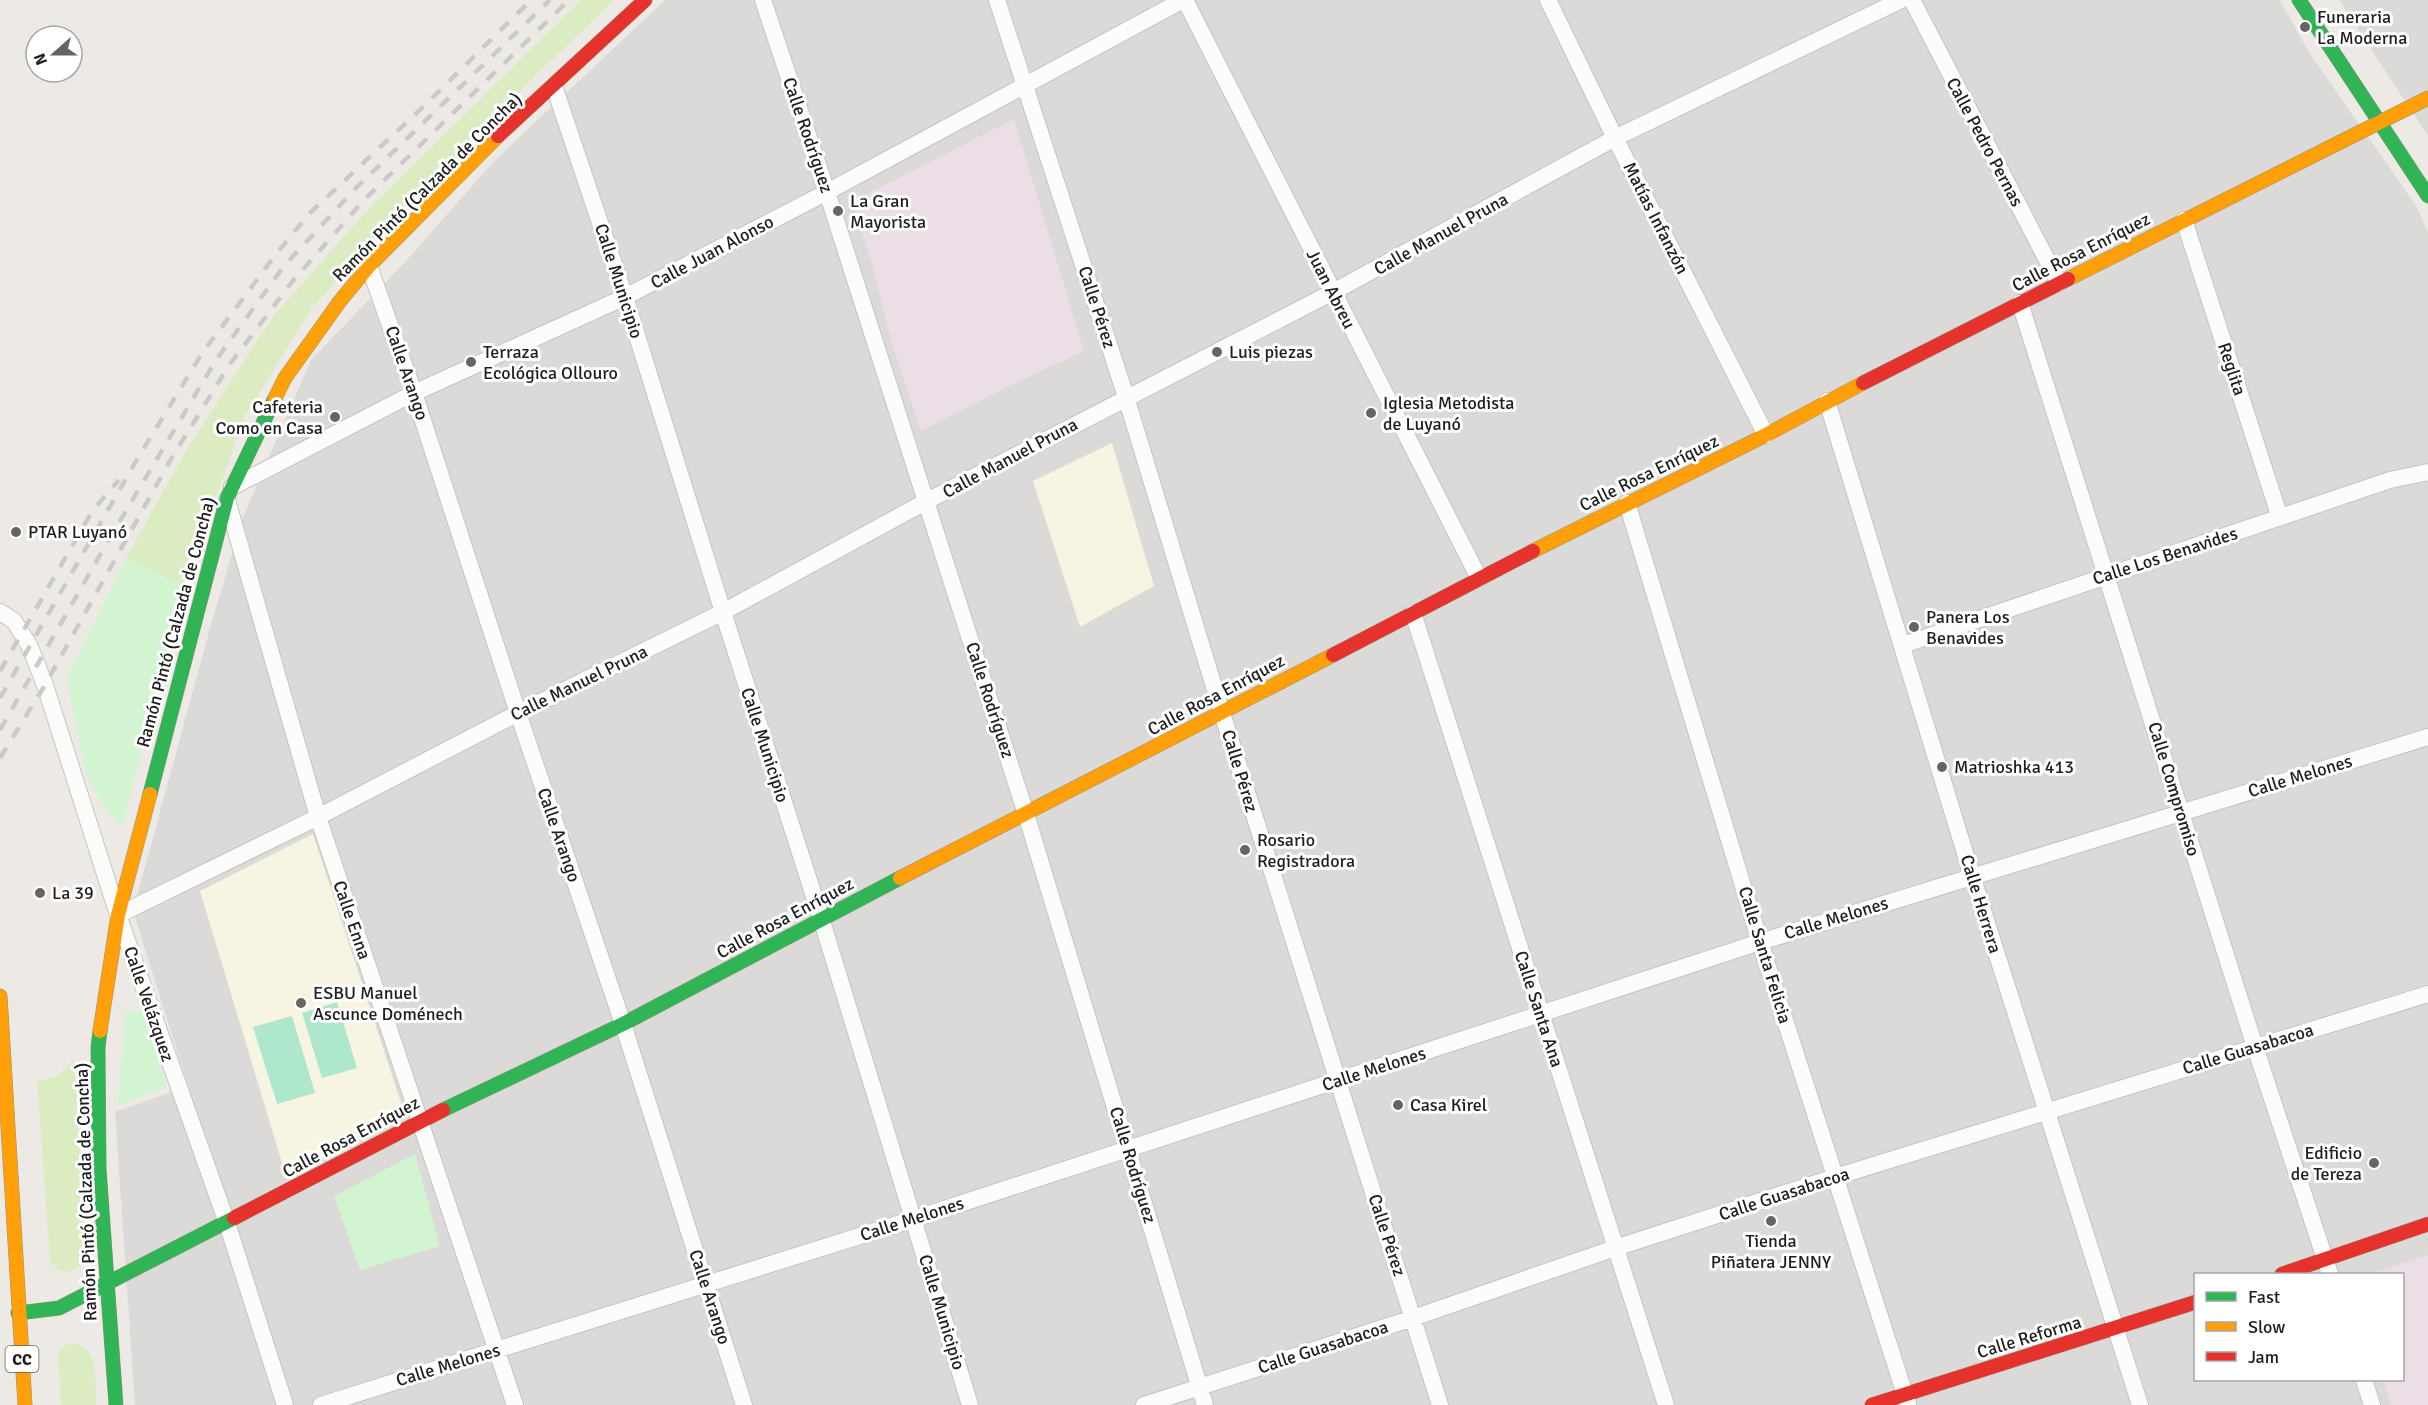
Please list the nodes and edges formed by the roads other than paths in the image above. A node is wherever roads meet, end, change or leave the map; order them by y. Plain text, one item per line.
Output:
1 (645, 0) edge
2 (763, 0) edge
3 (997, 0) edge
4 (1184, 0) edge
5 (1548, 0) edge
6 (1901, 0) edge
7 (1911, 0) edge
8 (2299, 0) edge
9 (1026, 85) junction
10 (554, 86) junction
11 (2428, 98) edge
12 (2380, 121) junction
13 (1615, 138) junction
14 (827, 192) junction
15 (2428, 196) edge
16 (2184, 220) junction
17 (369, 266) junction
18 (2060, 283) junction
19 (1333, 292) junction
20 (625, 297) junction
21 (2020, 303) junction
22 (414, 393) junction
23 (1126, 397) junction
24 (1827, 401) junction
25 (1766, 435) junction
26 (2428, 472) edge
27 (229, 492) junction
28 (927, 501) junction
29 (1627, 503) junction
30 (2280, 518) junction
31 (2107, 575) junction
32 (1479, 578) junction
33 (0, 612) edge
34 (723, 612) junction
35 (1413, 613) junction
36 (1903, 645) junction
37 (518, 713) junction
38 (1222, 714) junction
39 (2428, 737) edge
40 (2181, 812) junction
41 (1026, 814) junction
42 (318, 817) junction
43 (1972, 876) junction
44 (118, 915) junction
45 (822, 918) junction
46 (1760, 942) junction
47 (2428, 994) edge
48 (0, 996) edge
49 (1540, 1015) junction
50 (623, 1024) junction
51 (2255, 1047) junction
52 (1338, 1082) junction
53 (2046, 1111) junction
54 (420, 1121) junction
55 (1128, 1148) junction
56 (1835, 1177) junction
57 (914, 1219) junction
58 (226, 1223) junction
59 (2428, 1224) edge
60 (1616, 1248) junction
61 (2328, 1267) edge
62 (2294, 1273) edge
63 (106, 1285) junction
64 (706, 1285) junction
65 (2194, 1303) edge
66 (18, 1313) junction
67 (1413, 1318) junction
68 (2116, 1328) junction
69 (498, 1350) junction
70 (2364, 1381) edge
71 (1199, 1387) junction
72 (1907, 1400) edge
73 (25, 1405) edge
74 (116, 1405) edge
75 (285, 1405) edge
76 (321, 1405) edge
77 (515, 1405) edge
78 (744, 1405) edge
79 (970, 1405) edge
80 (1144, 1405) edge
81 (1205, 1405) edge
82 (1440, 1405) edge
83 (1666, 1405) edge
84 (1872, 1405) edge
85 (2140, 1405) edge
86 (2372, 1405) edge

1 - 10 street, Ramón Pintó (Calzada de Concha)
2 - 14 street, Calle Rodríguez
3 - 9 street, Calle Pérez
4 - 9 street, Calle Juan Alonso
4 - 19 street, Juan Abreu
5 - 13 street, Matías Infanzón
6 - 13 street, Calle Manuel Pruna
7 - 18 street, Calle Pedro Pernas
8 - 12 street
9 - 14 street, Calle Juan Alonso
9 - 23 street, Calle Pérez
10 - 17 street, Ramón Pintó (Calzada de Concha)
10 - 20 street, Calle Municipio
11 - 12 street, Calle Rosa Enríquez
12 - 15 street
12 - 16 street, Calle Rosa Enríquez
13 - 19 street, Calle Manuel Pruna
13 - 25 street, Matías Infanzón
14 - 20 street, Calle Juan Alonso
14 - 28 street, Calle Rodríguez
16 - 18 street, Calle Rosa Enríquez
16 - 30 street, Reglita
17 - 22 street, Calle Arango
17 - 27 street, Ramón Pintó (Calzada de Concha)
18 - 21 street, Calle Rosa Enríquez
19 - 23 street, Calle Manuel Pruna
19 - 32 street, Juan Abreu
20 - 22 street, Calle Juan Alonso
20 - 34 street, Calle Municipio
21 - 24 street, Calle Rosa Enríquez
21 - 31 street, Calle Compromiso
22 - 27 street, Calle Juan Alonso
22 - 37 street, Calle Arango
23 - 28 street, Calle Manuel Pruna
23 - 38 street, Calle Pérez
24 - 25 street, Calle Rosa Enríquez
24 - 36 street, Calle Herrera
25 - 29 street, Calle Rosa Enríquez
26 - 30 street, Calle Los Benavides
27 - 42 street, Calle Enna
27 - 44 street, Ramón Pintó (Calzada de Concha)
28 - 34 street, Calle Manuel Pruna
28 - 41 street, Calle Rodríguez
29 - 32 street, Calle Rosa Enríquez
29 - 46 street, Calle Santa Felicia
30 - 31 street, Calle Los Benavides
31 - 36 street, Calle Los Benavides
31 - 40 street, Calle Compromiso
32 - 35 street, Calle Rosa Enríquez
33 - 44 street, Calle Velázquez
34 - 37 street, Calle Manuel Pruna
34 - 45 street, Calle Municipio
35 - 38 street, Calle Rosa Enríquez
35 - 49 street, Calle Santa Ana
36 - 43 street, Calle Herrera
37 - 42 street, Calle Manuel Pruna
37 - 50 street, Calle Arango
38 - 41 street, Calle Rosa Enríquez
38 - 52 street, Calle Pérez
39 - 40 street, Calle Melones
40 - 43 street, Calle Melones
40 - 51 street, Calle Compromiso
41 - 45 street, Calle Rosa Enríquez
41 - 55 street, Calle Rodríguez
42 - 44 street, Calle Manuel Pruna
42 - 54 street, Calle Enna
43 - 46 street, Calle Melones
43 - 53 street, Calle Herrera
44 - 58 street, Calle Velázquez
44 - 63 street, Ramón Pintó (Calzada de Concha)
45 - 50 street, Calle Rosa Enríquez
45 - 57 street, Calle Municipio
46 - 49 street, Calle Melones
46 - 56 street, Calle Santa Felicia
47 - 51 street, Calle Guasabacoa
48 - 66 street, CC
49 - 52 street, Calle Melones
49 - 60 street, Calle Santa Ana
50 - 54 street, Calle Rosa Enríquez
50 - 64 street, Calle Arango
51 - 53 street, Calle Guasabacoa
51 - 61 street, Calle Compromiso
52 - 55 street, Calle Melones
52 - 67 street, Calle Pérez
53 - 56 street, Calle Guasabacoa
53 - 68 street, Calle Herrera
54 - 58 street, Calle Rosa Enríquez
54 - 69 street, Calle Enna
55 - 57 street, Calle Melones
55 - 71 street, Calle Rodríguez
56 - 60 street, Calle Guasabacoa
56 - 72 street, Calle Santa Felicia
57 - 64 street, Calle Melones
57 - 79 street, Calle Municipio
58 - 63 street, Calle Rosa Enríquez
58 - 75 street, Calle Velázquez
59 - 61 street
60 - 67 street, Calle Guasabacoa
60 - 83 street, Calle Santa Ana
61 - 62 street
63 - 66 street, Calle Rosa Enríquez
63 - 74 street, Ramón Pintó (Calzada de Concha)
64 - 69 street, Calle Melones
64 - 78 street, Calle Arango
65 - 68 street, Calle Reforma
66 - 73 street, CC
67 - 71 street, Calle Guasabacoa
67 - 82 street, Calle Pérez
68 - 72 street, Calle Reforma
68 - 85 street, Calle Herrera
69 - 76 street, Calle Melones
69 - 77 street, Calle Enna
70 - 86 street
71 - 80 street, Calle Guasabacoa
71 - 81 street, Calle Rodríguez
72 - 84 street, Calle Reforma

